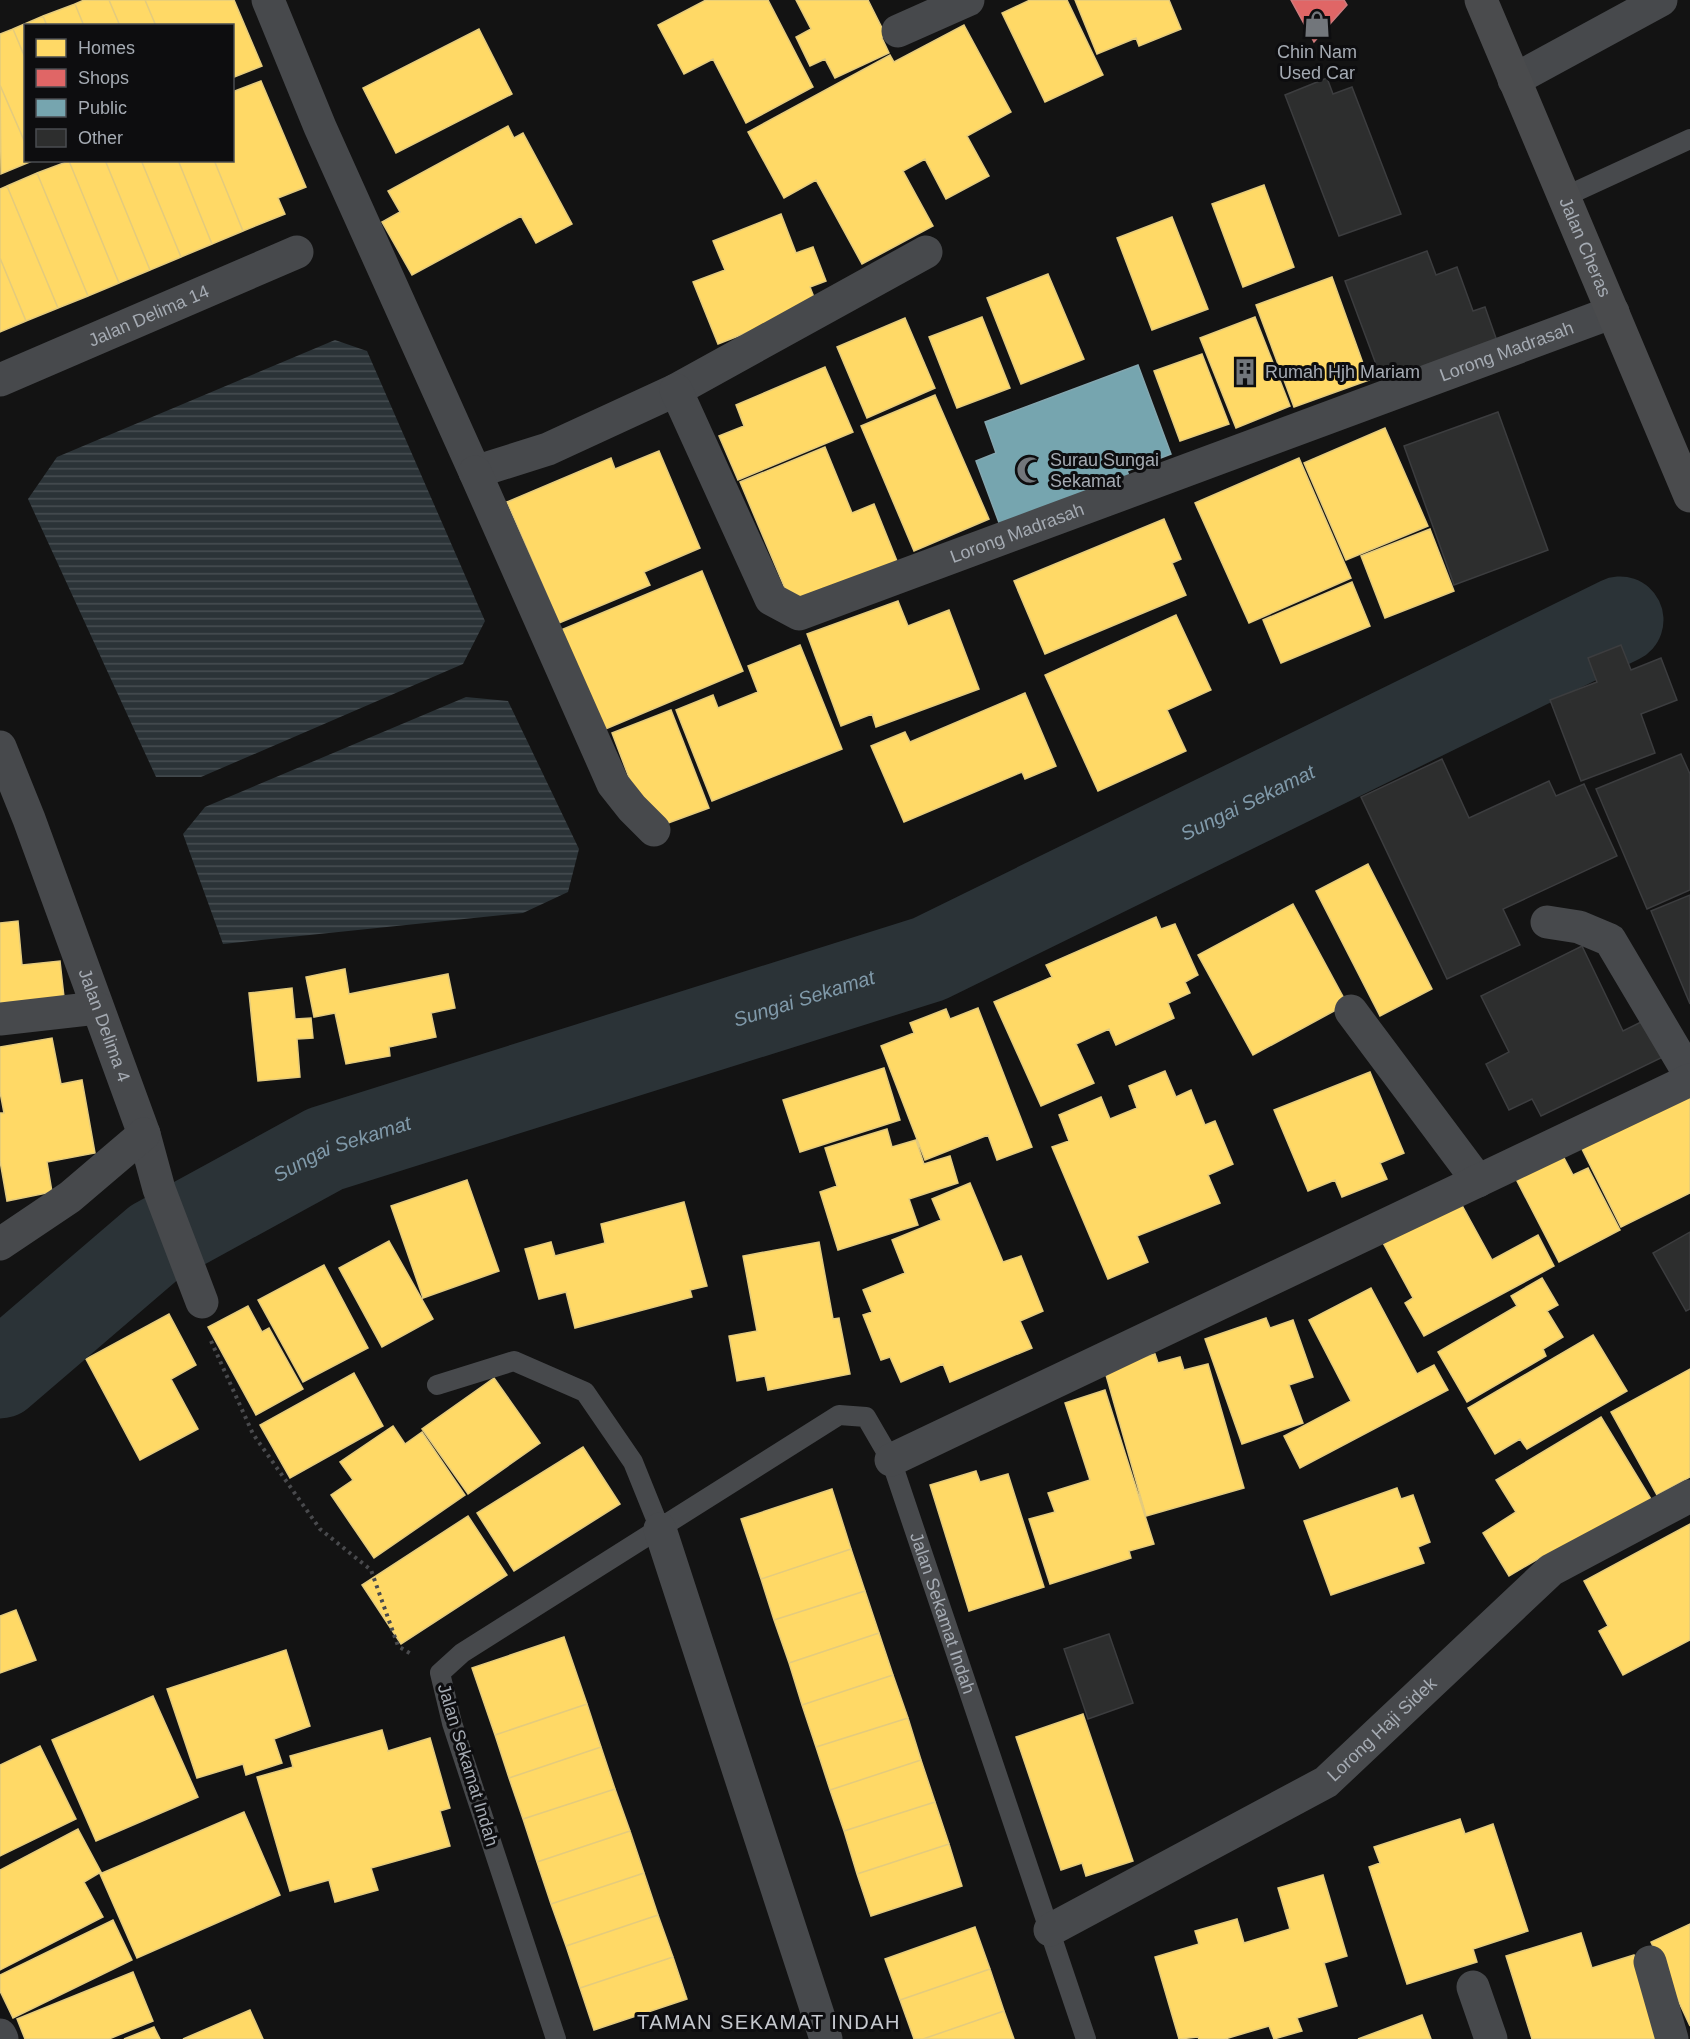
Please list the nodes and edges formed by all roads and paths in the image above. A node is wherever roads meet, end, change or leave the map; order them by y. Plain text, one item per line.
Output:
1 (268, 0) edge
2 (968, 0) edge
3 (1481, 0) edge
4 (1661, 0) edge
5 (898, 31) dead end
6 (1514, 80) junction
7 (1690, 139) edge
8 (1564, 197) junction
9 (297, 252) dead end
10 (926, 252) dead end
11 (1613, 312) junction
12 (0, 380) edge
13 (676, 390) junction
14 (1684, 462) edge
15 (475, 472) junction
16 (1690, 496) edge
17 (0, 747) edge
18 (15, 821) edge
19 (654, 830) dead end
20 (1547, 922) dead end
21 (98, 1008) junction
22 (1351, 1011) dead end
23 (0, 1019) edge
24 (1690, 1075) edge
25 (1690, 1080) edge
26 (144, 1134) junction
27 (1478, 1182) junction
28 (0, 1244) edge
29 (202, 1302) joint
30 (437, 1385) dead end
31 (891, 1460) junction
32 (1690, 1496) edge
33 (660, 1529) junction
34 (440, 1672) junction
35 (1050, 1930) junction
36 (1650, 1962) dead end
37 (1473, 1988) dead end
38 (0, 2035) edge
39 (2, 2039) edge
40 (556, 2039) edge
41 (826, 2039) edge
42 (1086, 2039) edge
43 (1491, 2039) edge
44 (1672, 2039) edge

1 - 15 street
2 - 5 street
3 - 6 main road, Jalan Cheras
4 - 6 street
6 - 8 main road, Jalan Cheras
7 - 8 lane
8 - 11 main road, Jalan Cheras
9 - 12 street, Jalan Delima 14
10 - 13 street
11 - 13 street, Lorong Madrasah
11 - 14 main road, Jalan Cheras
13 - 15 street
14 - 16 main road, Jalan Cheras
15 - 19 street
17 - 18 street, Jalan Delima 4
18 - 21 street, Jalan Delima 4
20 - 24 street
21 - 23 street
21 - 26 street, Jalan Delima 4
22 - 27 street
25 - 27 street
26 - 28 street
26 - 29 street, Jalan Delima 4
27 - 31 street
29 - 34 path
30 - 33 lane
31 - 33 lane, Jalan Sekamat Indah
31 - 35 lane, Jalan Sekamat Indah
32 - 35 street, Lorong Haji Sidek
33 - 34 lane, Jalan Sekamat Indah
33 - 41 street
34 - 40 lane, Jalan Sekamat Indah
35 - 42 lane, Jalan Sekamat Indah
36 - 44 street
37 - 43 street
38 - 39 street

